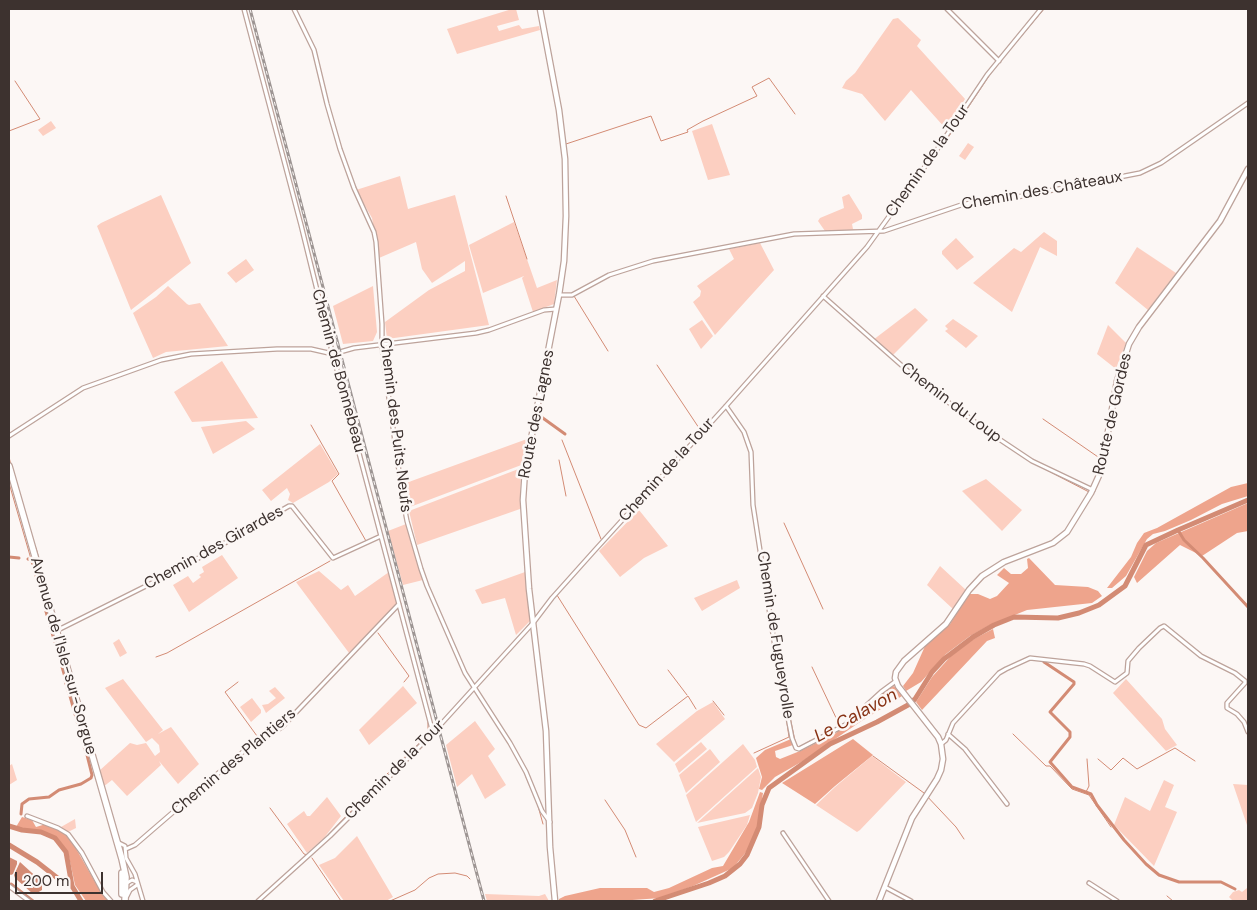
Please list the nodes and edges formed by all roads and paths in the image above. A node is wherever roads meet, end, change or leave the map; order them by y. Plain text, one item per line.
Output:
1 (244, 9) edge
2 (294, 9) edge
3 (540, 9) edge
4 (947, 9) edge
5 (1040, 9) edge
6 (999, 61) junction
7 (1248, 103) edge
8 (1248, 169) edge
9 (878, 231) junction
10 (559, 295) junction
11 (823, 296) junction
12 (557, 309) junction
13 (383, 344) junction
14 (333, 354) junction
15 (726, 406) junction
16 (9, 436) edge
17 (9, 466) edge
18 (1093, 490) junction
19 (382, 536) junction
20 (400, 604) junction
21 (534, 622) junction
22 (56, 631) junction
23 (896, 681) junction
24 (474, 688) junction
25 (1248, 732) edge
26 (433, 733) junction
27 (948, 734) junction
28 (941, 744) junction
29 (1007, 804) dead end
30 (27, 816) dead end
31 (550, 822) junction
32 (783, 833) dead end
33 (117, 844) junction
34 (126, 848) junction
35 (122, 859) junction
36 (122, 874) junction
37 (135, 874) junction
38 (132, 880) junction
39 (138, 882) junction
40 (1090, 882) dead end
41 (9, 886) edge
42 (129, 886) junction
43 (885, 887) junction
44 (141, 891) junction
45 (123, 900) edge
46 (555, 900) edge
47 (29, 901) edge
48 (110, 901) edge
49 (143, 901) edge
50 (258, 901) edge
51 (829, 901) edge
52 (879, 901) edge
53 (911, 901) edge
54 (1117, 901) edge

1 - 14 street, Chemin de Bonnebeau
2 - 13 street, Chemin des Puits Neufs
3 - 10 street, Route des Lagnes
4 - 6 street
5 - 6 street, Chemin de la Tour
6 - 9 street, Chemin de la Tour
7 - 9 street, Chemin des Châteaux
8 - 18 street, Route de Gordes
9 - 10 street, Chemin des Châteaux
9 - 11 street, Chemin de la Tour
10 - 12 street, Route des Lagnes
11 - 15 street, Chemin de la Tour
11 - 18 street, Chemin du Loup
12 - 13 street
12 - 21 street, Route des Lagnes
13 - 14 street
13 - 24 street, Chemin des Puits Neufs
14 - 16 street
14 - 19 street, Chemin de Bonnebeau
15 - 21 street, Chemin de la Tour
15 - 23 street, Chemin de Fugueyrolle
17 - 22 main road, Avenue de l'Isle-sur-Sorgue
18 - 23 street, Route de Gordes
19 - 20 street, Chemin de Bonnebeau
19 - 22 street, Chemin des Girardes
20 - 26 street, Chemin de Bonnebeau
20 - 34 street, Chemin des Plantiers
21 - 24 street, Chemin de la Tour
21 - 31 street, Route des Lagnes
22 - 33 main road, Avenue de l'Isle-sur-Sorgue
23 - 28 street
24 - 26 street, Chemin de la Tour
24 - 31 street, Chemin des Puits Neufs
25 - 27 street
26 - 50 street, Chemin de la Tour
27 - 28 street
27 - 29 street
28 - 43 street
30 - 48 street
31 - 46 street, Route des Lagnes
32 - 51 street
33 - 34 street
33 - 35 main road, Avenue de l'Isle-sur-Sorgue
33 - 36 main road, Avenue de l'Isle-sur-Sorgue
34 - 37 street
35 - 38 street
35 - 42 main road, Avenue de l'Isle-sur-Sorgue
36 - 42 street
36 - 45 main road, Avenue de l'Isle-sur-Sorgue
37 - 38 street
37 - 39 street
38 - 39 street
38 - 42 street
39 - 42 street
39 - 44 street
40 - 54 street
41 - 47 street
42 - 44 street
42 - 45 main road, Avenue de l'Isle-sur-Sorgue
43 - 52 street
43 - 53 street
44 - 49 street

